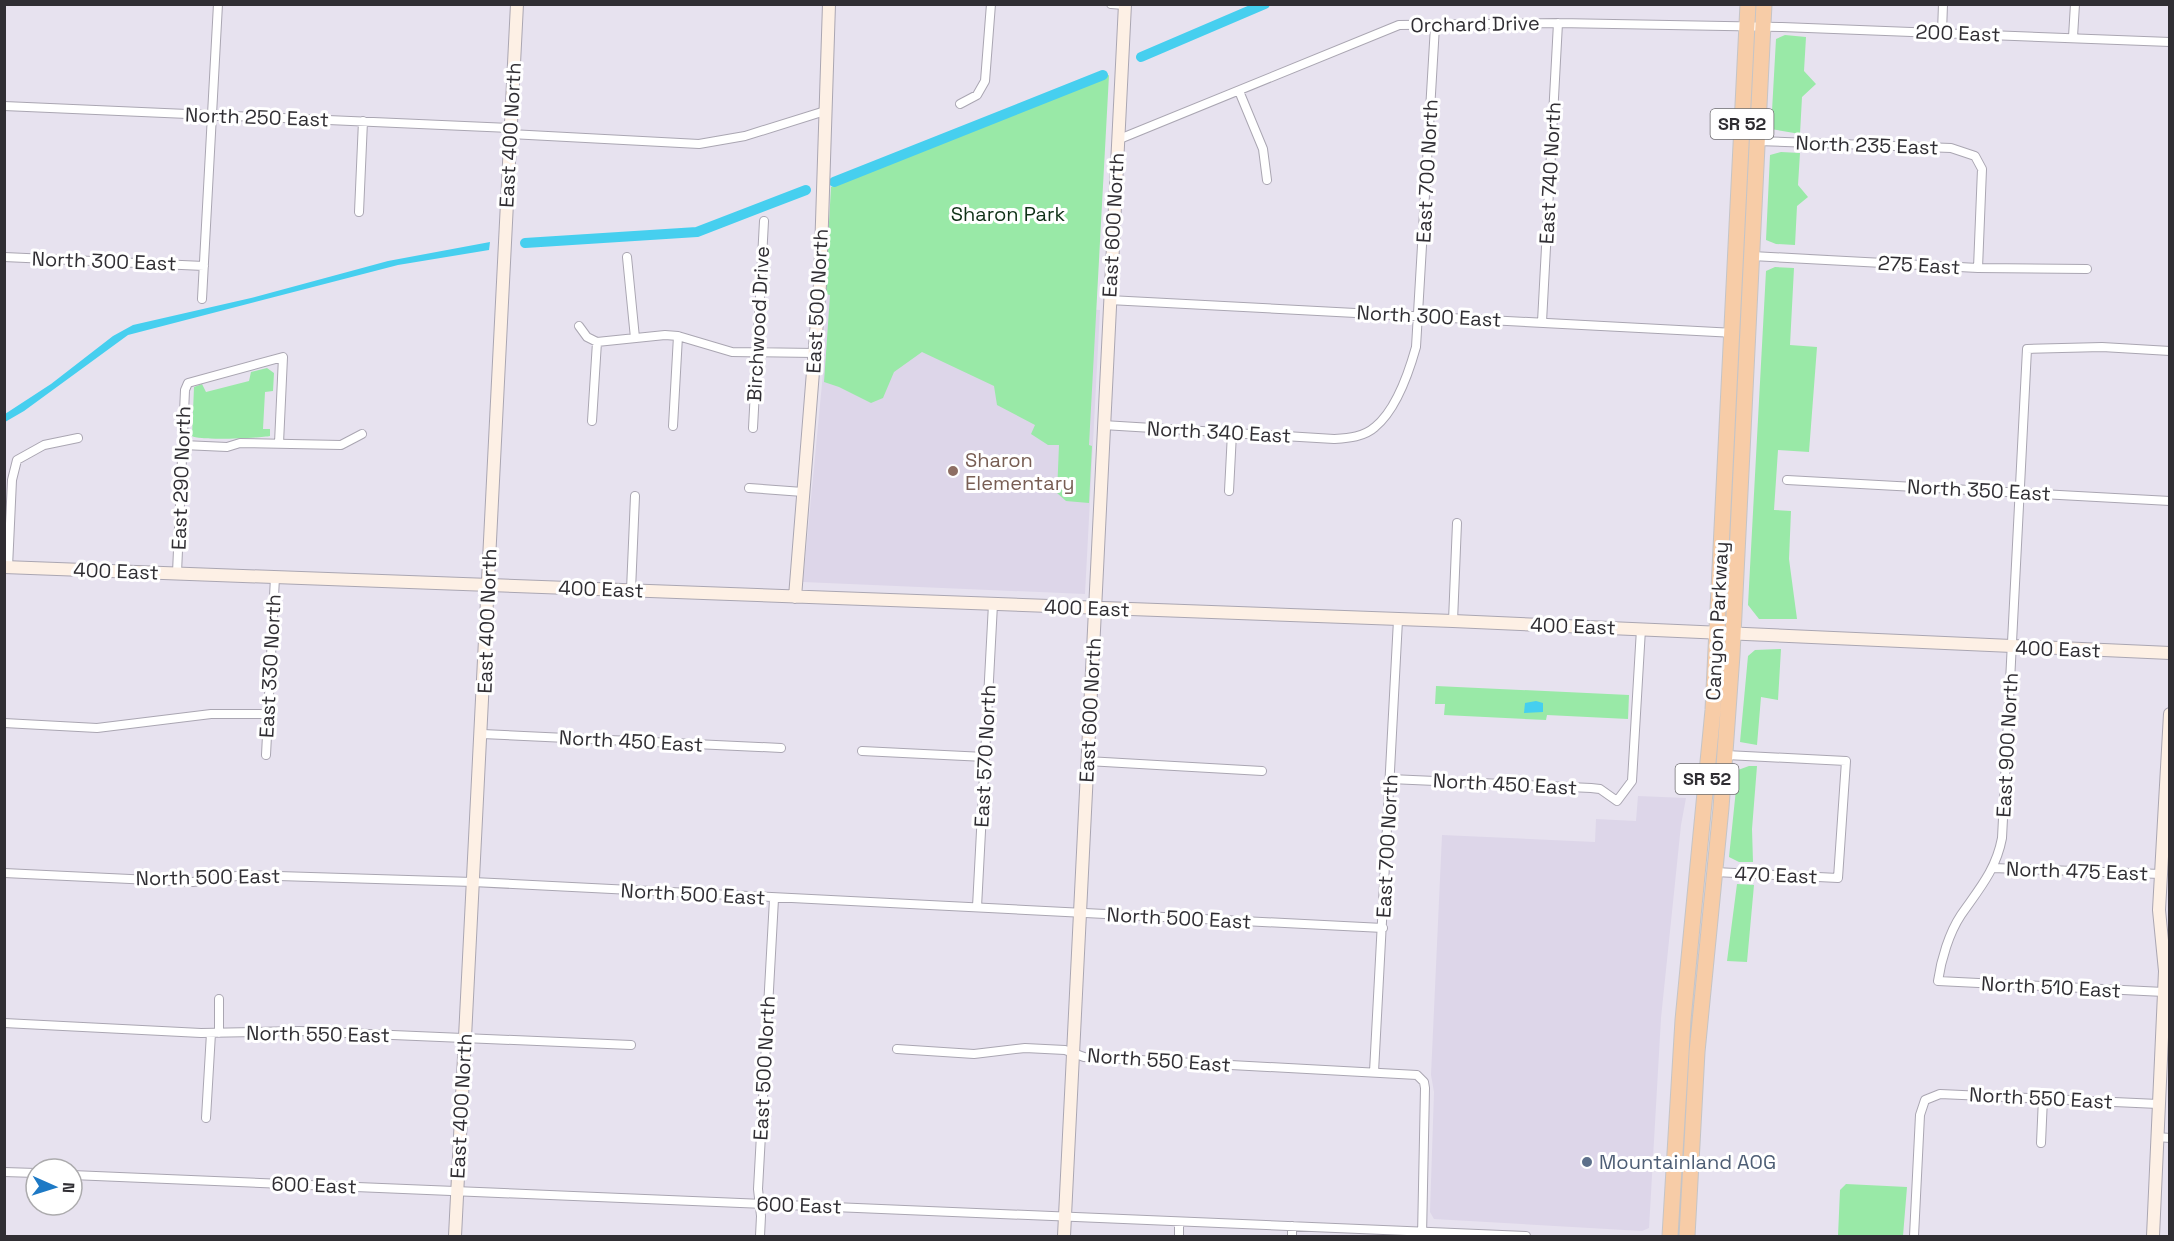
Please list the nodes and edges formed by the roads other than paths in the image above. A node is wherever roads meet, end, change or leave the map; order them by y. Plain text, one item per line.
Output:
1 (218, 4) edge
2 (517, 4) edge
3 (829, 4) edge
4 (991, 4) edge
5 (1111, 4) edge
6 (1748, 4) edge
7 (1764, 4) edge
8 (1943, 4) edge
9 (2074, 4) edge
10 (1125, 5) edge
11 (1558, 23) junction
12 (1435, 26) junction
13 (1747, 28) junction
14 (1763, 28) junction
15 (1942, 32) junction
16 (2073, 37) junction
17 (2169, 42) edge
18 (1239, 91) junction
19 (960, 104) dead end
20 (4, 106) edge
21 (825, 111) junction
22 (213, 115) junction
23 (363, 121) junction
24 (510, 131) junction
25 (1117, 140) junction
26 (1758, 141) junction
27 (1267, 180) dead end
28 (359, 212) dead end
29 (764, 221) dead end
30 (1752, 256) junction
31 (4, 257) edge
32 (627, 257) dead end
33 (204, 266) junction
34 (1978, 268) junction
35 (2087, 269) dead end
36 (202, 299) dead end
37 (1109, 300) junction
38 (1419, 316) junction
39 (1542, 322) junction
40 (579, 326) dead end
41 (1732, 333) junction
42 (1749, 334) junction
43 (678, 336) junction
44 (635, 338) junction
45 (597, 342) junction
46 (2169, 351) edge
47 (756, 353) junction
48 (815, 353) junction
49 (592, 420) dead end
50 (1103, 425) junction
51 (673, 426) dead end
52 (753, 428) dead end
53 (1232, 433) junction
54 (362, 434) dead end
55 (78, 438) dead end
56 (1334, 439) joint
57 (279, 443) junction
58 (183, 445) junction
59 (1788, 480) dead end
60 (749, 488) dead end
61 (1229, 491) dead end
62 (803, 492) junction
63 (2019, 492) junction
64 (635, 496) dead end
65 (2169, 501) edge
66 (1457, 523) dead end
67 (6, 567) edge
68 (177, 573) junction
69 (275, 577) junction
70 (488, 584) junction
71 (631, 590) junction
72 (795, 597) junction
73 (993, 604) junction
74 (1094, 609) junction
75 (1398, 620) junction
76 (1453, 621) junction
77 (1641, 629) junction
78 (1717, 633) junction
79 (1733, 633) junction
80 (2012, 647) junction
81 (2169, 653) edge
82 (268, 714) junction
83 (2169, 714) edge
84 (4, 723) edge
85 (482, 734) junction
86 (781, 748) dead end
87 (862, 751) dead end
88 (266, 755) dead end
89 (1726, 755) junction
90 (985, 757) junction
91 (1087, 761) junction
92 (1262, 771) dead end
93 (1390, 779) junction
94 (1994, 868) junction
95 (1715, 872) junction
96 (4, 873) edge
97 (2164, 880) edge
98 (473, 882) junction
99 (774, 899) junction
100 (977, 907) junction
101 (1080, 912) junction
102 (1383, 928) junction
103 (1938, 981) joint
104 (2164, 992) junction
105 (219, 999) dead end
106 (2167, 1011) edge
107 (4, 1023) edge
108 (215, 1033) junction
109 (465, 1038) junction
110 (631, 1045) dead end
111 (897, 1049) dead end
112 (1074, 1053) junction
113 (1374, 1072) junction
114 (2043, 1098) junction
115 (2158, 1104) junction
116 (206, 1118) dead end
117 (2163, 1137) edge
118 (2041, 1143) dead end
119 (4, 1172) edge
120 (24, 1173) edge
121 (84, 1175) edge
122 (457, 1191) junction
123 (760, 1203) junction
124 (1065, 1216) junction
125 (1179, 1221) junction
126 (1292, 1226) junction
127 (1422, 1234) edge
128 (455, 1236) edge
129 (760, 1236) edge
130 (1064, 1236) edge
131 (1179, 1236) edge
132 (1292, 1236) edge
133 (1526, 1236) edge
134 (1670, 1236) edge
135 (1687, 1236) edge
136 (1914, 1236) edge
137 (2153, 1236) edge

1 - 22 street
2 - 24 street, East 400 North
3 - 21 street, East 500 North
4 - 19 street
5 - 10 street
6 - 13 highway, Canyon Parkway / SR 52
7 - 14 highway, Canyon Parkway / SR 52
8 - 15 street
9 - 16 street
10 - 25 street, East 600 North
11 - 12 street, Orchard Drive
11 - 13 street, Orchard Drive
11 - 39 street, East 740 North
12 - 18 street, Orchard Drive
12 - 38 street, East 700 North
13 - 14 street, 200 East
13 - 41 highway, Canyon Parkway / SR 52
14 - 15 street, 200 East
14 - 26 highway, Canyon Parkway / SR 52
15 - 16 street, 200 East
16 - 17 street, 200 East
18 - 25 street, Orchard Drive
18 - 27 street
20 - 22 street, North 250 East
21 - 24 street, North 250 East
21 - 48 street, East 500 North
22 - 23 street, North 250 East
22 - 33 street
23 - 24 street, North 250 East
23 - 28 street
24 - 70 street, East 400 North
25 - 37 street, East 600 North
26 - 30 highway, Canyon Parkway / SR 52
26 - 34 street, North 235 East
29 - 47 street, Birchwood Drive
30 - 34 street, 275 East
30 - 42 highway, Canyon Parkway / SR 52
31 - 33 street, North 300 East
32 - 44 street
33 - 36 street
34 - 35 street, 275 East
37 - 38 street, North 300 East
37 - 50 street, East 600 North
38 - 39 street, North 300 East
38 - 56 street, East 700 North
39 - 41 street, North 300 East
40 - 45 street
41 - 42 street, North 300 East
41 - 78 highway, Canyon Parkway / SR 52
42 - 79 highway, Canyon Parkway / SR 52
43 - 44 street
43 - 47 street
43 - 51 street
44 - 45 street
45 - 49 street
46 - 63 street, East 900 North
47 - 48 street
47 - 52 street, Birchwood Drive
48 - 62 street, East 500 North
50 - 53 street, North 340 East
50 - 74 street, East 600 North
53 - 56 street, North 340 East
53 - 61 street
54 - 57 street
55 - 67 street
57 - 58 street
57 - 58 street, East 290 North
58 - 68 street, East 290 North
59 - 63 street, North 350 East
60 - 62 street
62 - 72 street, East 500 North
63 - 65 street, North 350 East
63 - 80 street, East 900 North
64 - 71 street
66 - 76 street
67 - 68 street, 400 East
68 - 69 street, 400 East
69 - 70 street, 400 East
69 - 82 street, East 330 North
70 - 71 street, 400 East
70 - 85 street, East 400 North
71 - 72 street, 400 East
72 - 73 street, 400 East
73 - 74 street, 400 East
73 - 90 street, East 570 North
74 - 75 street, 400 East
74 - 91 street, East 600 North
75 - 76 street, 400 East
75 - 93 street, East 700 North
76 - 77 street, 400 East
77 - 78 street, 400 East
77 - 93 street, North 450 East
78 - 79 street, 400 East
78 - 134 highway, Canyon Parkway / SR 52
79 - 80 street, 400 East
79 - 89 highway, Canyon Parkway / SR 52
80 - 81 street, 400 East
80 - 94 street, East 900 North
82 - 84 street
82 - 88 street, East 330 North
83 - 97 street
85 - 86 street, North 450 East
85 - 98 street, East 400 North
87 - 90 street
89 - 95 highway, Canyon Parkway / SR 52
89 - 95 street, 470 East
90 - 100 street, East 570 North
91 - 92 street
91 - 101 street, East 600 North
93 - 102 street, East 700 North
94 - 97 street, North 475 East
94 - 103 street, East 900 North
95 - 135 highway, Canyon Parkway / SR 52
96 - 98 street, North 500 East
97 - 104 street
98 - 99 street, North 500 East
98 - 109 street, East 400 North
99 - 100 street, North 500 East
99 - 123 street, East 500 North
100 - 101 street, North 500 East
101 - 102 street, North 500 East
101 - 112 street, East 600 North
102 - 113 street, East 700 North
103 - 104 street, North 510 East
104 - 106 street
105 - 108 street
106 - 115 street
107 - 108 street, North 550 East
108 - 109 street, North 550 East
108 - 116 street
109 - 110 street, North 550 East
109 - 122 street, East 400 North
111 - 112 street, North 550 East
112 - 113 street, North 550 East
112 - 124 street, East 600 North
113 - 127 street, North 550 East
114 - 115 street, North 550 East
114 - 118 street
114 - 136 street, North 550 East
115 - 117 street
117 - 137 street
119 - 120 street
121 - 122 street, 600 East
122 - 123 street, 600 East
122 - 128 street, East 400 North
123 - 124 street, 600 East
123 - 129 street, East 500 North
124 - 125 street, 600 East
124 - 130 street, East 600 North
125 - 126 street, 600 East
125 - 131 street
126 - 127 street, 600 East
126 - 132 street
127 - 133 street, 600 East

